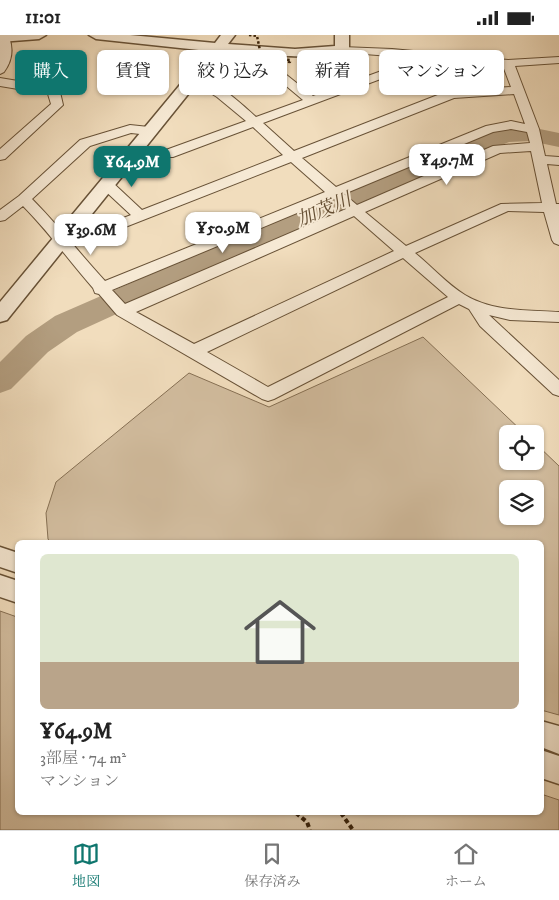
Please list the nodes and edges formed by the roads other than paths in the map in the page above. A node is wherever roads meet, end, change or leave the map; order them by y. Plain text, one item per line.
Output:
1 (39, 35) edge
2 (96, 35) edge
3 (342, 35) edge
4 (2, 37) edge
5 (223, 41) edge
6 (342, 50) edge
7 (297, 53) edge
8 (3, 55) edge
9 (559, 60) edge
10 (504, 63) edge
11 (508, 63) junction
12 (0, 70) edge
13 (379, 75) edge
14 (287, 78) edge
15 (0, 82) edge
16 (519, 91) junction
17 (180, 95) edge
18 (220, 95) edge
19 (311, 100) junction
20 (254, 121) junction
21 (533, 129) junction
22 (149, 131) junction
23 (538, 153) junction
24 (168, 154) dead end
25 (0, 156) edge
26 (292, 156) junction
27 (559, 161) edge
28 (106, 185) junction
29 (24, 199) junction
30 (345, 201) junction
31 (554, 208) edge
32 (139, 215) junction
33 (0, 217) edge
34 (105, 229) dead end
35 (559, 239) edge
36 (61, 240) junction
37 (404, 252) junction
38 (101, 289) junction
39 (459, 298) junction
40 (475, 306) junction
41 (122, 311) junction
42 (0, 315) edge
43 (559, 317) edge
44 (192, 352) junction
45 (558, 389) edge
46 (0, 557) edge
47 (15, 562) edge
48 (0, 585) edge
49 (15, 591) edge
50 (544, 735) edge
51 (559, 740) edge
52 (544, 765) edge
53 (559, 770) edge

1 - 4 street
2 - 5 street
3 - 6 street
4 - 8 street
5 - 7 street
8 - 12 street
9 - 11 street
10 - 11 street
11 - 16 street
13 - 19 street
14 - 19 street
15 - 25 street
16 - 21 street
16 - 26 street
17 - 22 street
18 - 20 street
19 - 20 street
20 - 24 street
20 - 26 street
21 - 23 street
21 - 30 street
22 - 28 street
22 - 29 street
23 - 27 street
23 - 30 street
23 - 31 street
26 - 30 street
26 - 32 street
28 - 32 street
28 - 36 street
29 - 33 street
29 - 36 street
30 - 37 street
30 - 38 street
30 - 41 street
31 - 35 street
31 - 37 street
32 - 34 street
36 - 38 street
36 - 42 street
37 - 39 street
37 - 44 street
38 - 41 street
39 - 40 street
39 - 44 street
40 - 43 street
40 - 45 street
41 - 44 street
46 - 47 street
48 - 49 street
50 - 51 street
52 - 53 street

